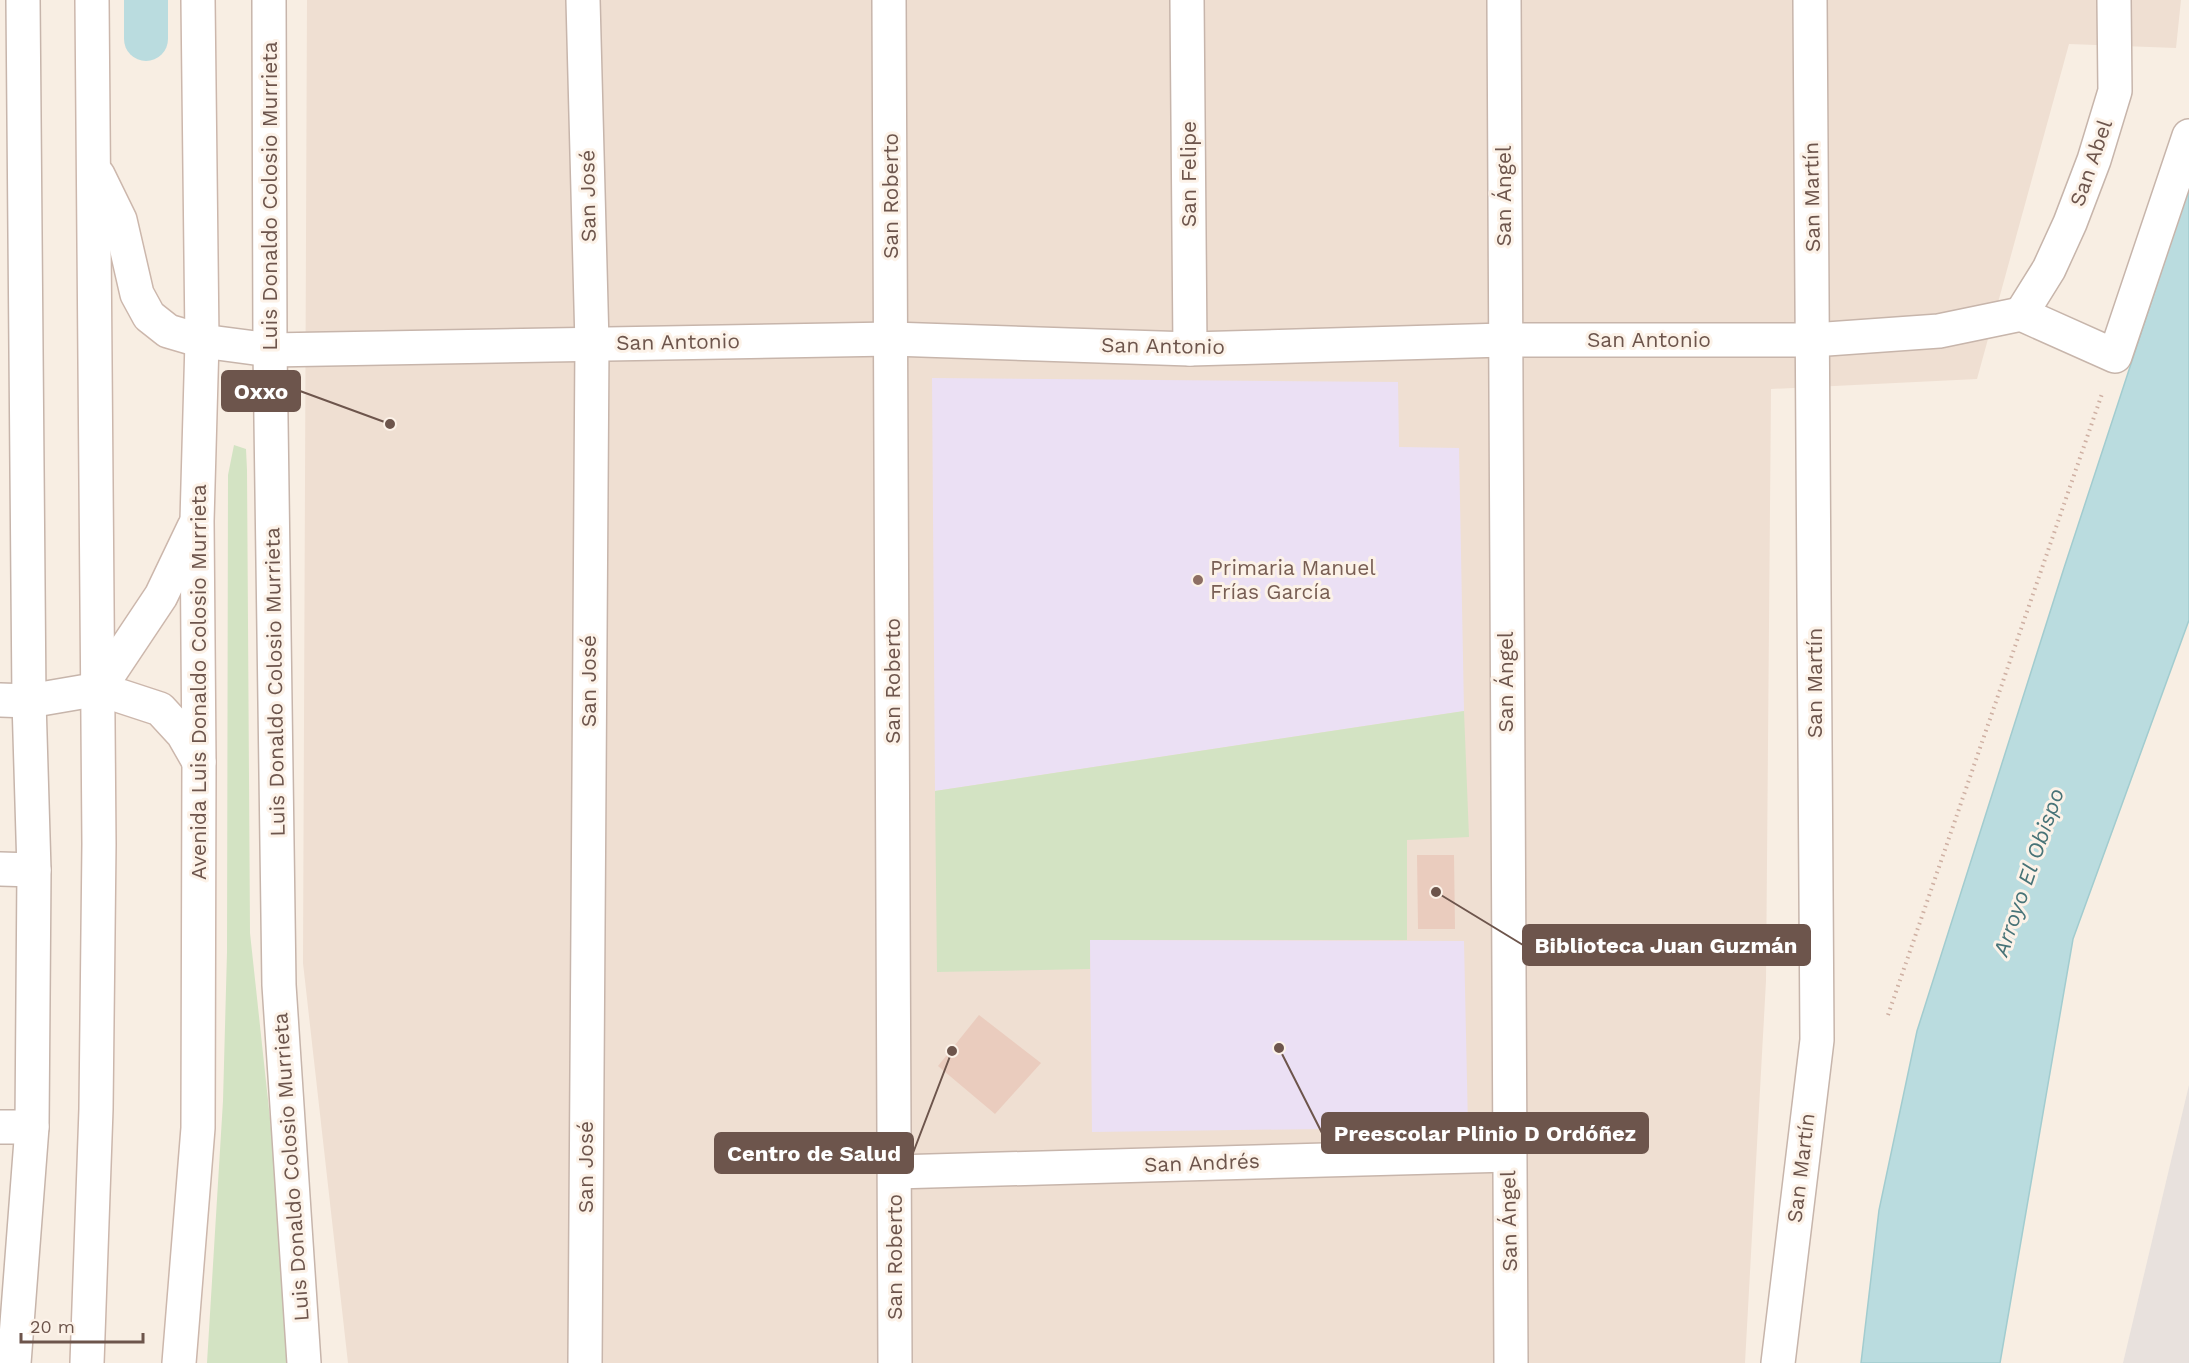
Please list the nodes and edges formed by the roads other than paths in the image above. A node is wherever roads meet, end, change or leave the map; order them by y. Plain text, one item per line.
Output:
1 (23, 0) edge
2 (92, 0) edge
3 (198, 0) edge
4 (269, 0) edge
5 (583, 0) edge
6 (889, 0) edge
7 (1187, 0) edge
8 (1504, 0) edge
9 (1810, 0) edge
10 (2114, 0) edge
11 (2189, 136) edge
12 (94, 168) junction
13 (2020, 314) junction
14 (892, 339) junction
15 (1504, 340) junction
16 (1813, 340) junction
17 (202, 341) junction
18 (592, 344) junction
19 (1190, 349) junction
20 (270, 350) junction
21 (197, 521) junction
22 (99, 689) junction
23 (15, 700) edge
24 (199, 762) junction
25 (0, 869) edge
26 (34, 870) junction
27 (16, 1127) edge
28 (1509, 1155) junction
29 (895, 1172) junction
30 (14, 1363) edge
31 (87, 1363) edge
32 (179, 1363) edge
33 (304, 1363) edge
34 (585, 1363) edge
35 (895, 1363) edge
36 (1511, 1363) edge
37 (1778, 1363) edge

1 - 23 street
2 - 12 street
3 - 17 street, Avenida Luis Donaldo Colosio Murrieta
4 - 20 street, Luis Donaldo Colosio Murrieta
5 - 18 street, San José
6 - 14 street, San Roberto
7 - 19 street, San Felipe
8 - 15 street, San Ángel
9 - 16 street, San Martín
10 - 13 street, San Abel
11 - 13 street
12 - 17 street, San Antonio
12 - 22 street
13 - 16 street, San Antonio
14 - 18 street, San Antonio
14 - 19 street, San Antonio
14 - 29 street, San Roberto
15 - 16 street, San Antonio
15 - 19 street, San Antonio
15 - 28 street, San Ángel
16 - 37 street, San Martín
17 - 20 street, San Antonio
17 - 21 street, Avenida Luis Donaldo Colosio Murrieta
18 - 20 street, San Antonio
18 - 34 street, San José
20 - 33 street, Luis Donaldo Colosio Murrieta
21 - 22 street
21 - 24 street, Avenida Luis Donaldo Colosio Murrieta
22 - 23 street
22 - 24 street
22 - 31 street
23 - 26 street
24 - 32 street, Avenida Luis Donaldo Colosio Murrieta
25 - 26 street
26 - 27 street
27 - 30 street
28 - 29 street, San Andrés
28 - 36 street, San Ángel
29 - 35 street, San Roberto

